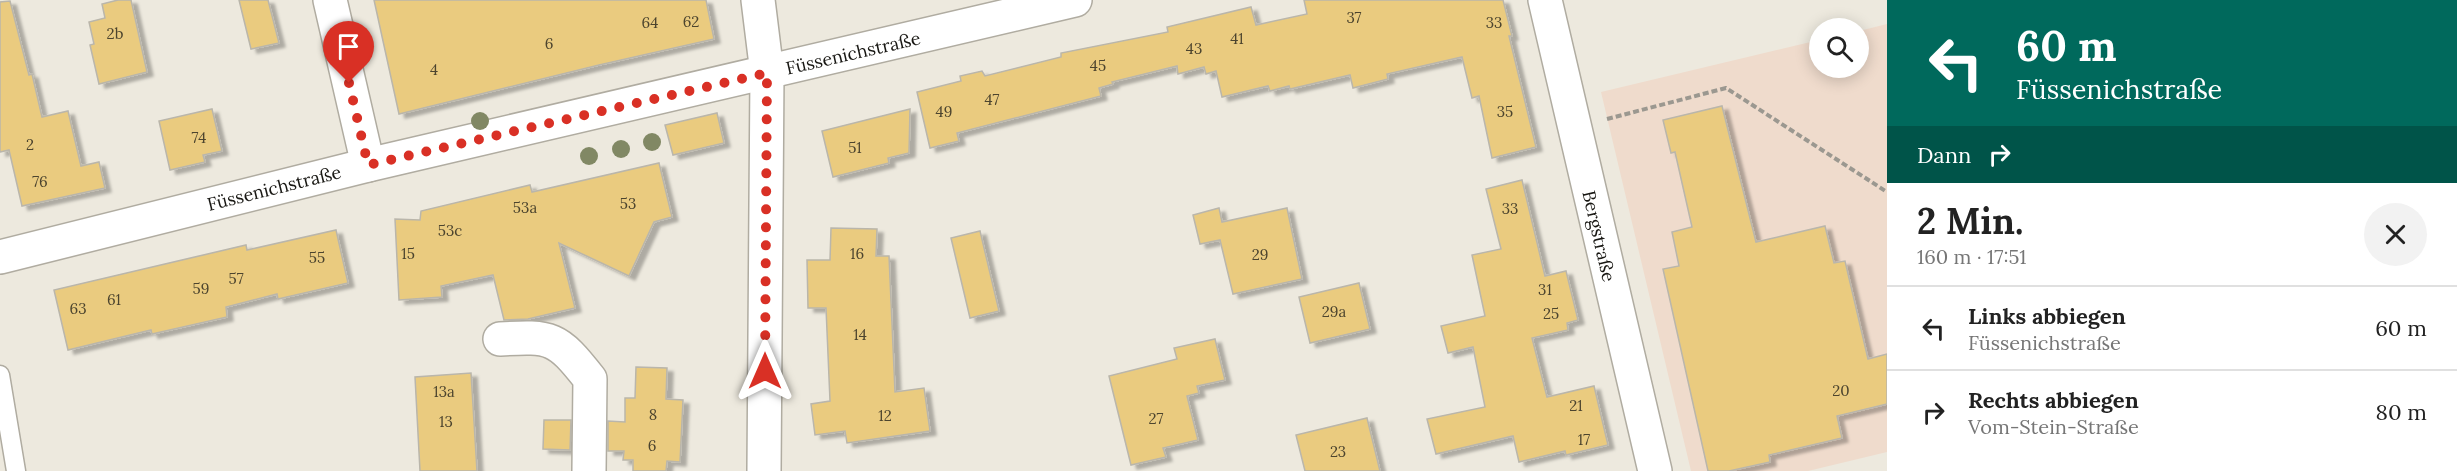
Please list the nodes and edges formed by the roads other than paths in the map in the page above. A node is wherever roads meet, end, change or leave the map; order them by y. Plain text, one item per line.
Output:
1 (330, 0) edge
2 (758, 0) edge
3 (1075, 0) edge
4 (1545, 0) edge
5 (767, 73) junction
6 (368, 165) junction
7 (0, 257) edge
8 (500, 339) dead end
9 (0, 375) edge
10 (16, 471) edge
11 (589, 471) edge
12 (764, 471) edge
13 (1655, 471) edge

1 - 6 street
2 - 5 street
3 - 5 street, Füssenichstraße
4 - 13 street, Bergstraße
5 - 6 street, Füssenichstraße
5 - 12 street
6 - 7 street, Füssenichstraße
8 - 11 street
9 - 10 lane

